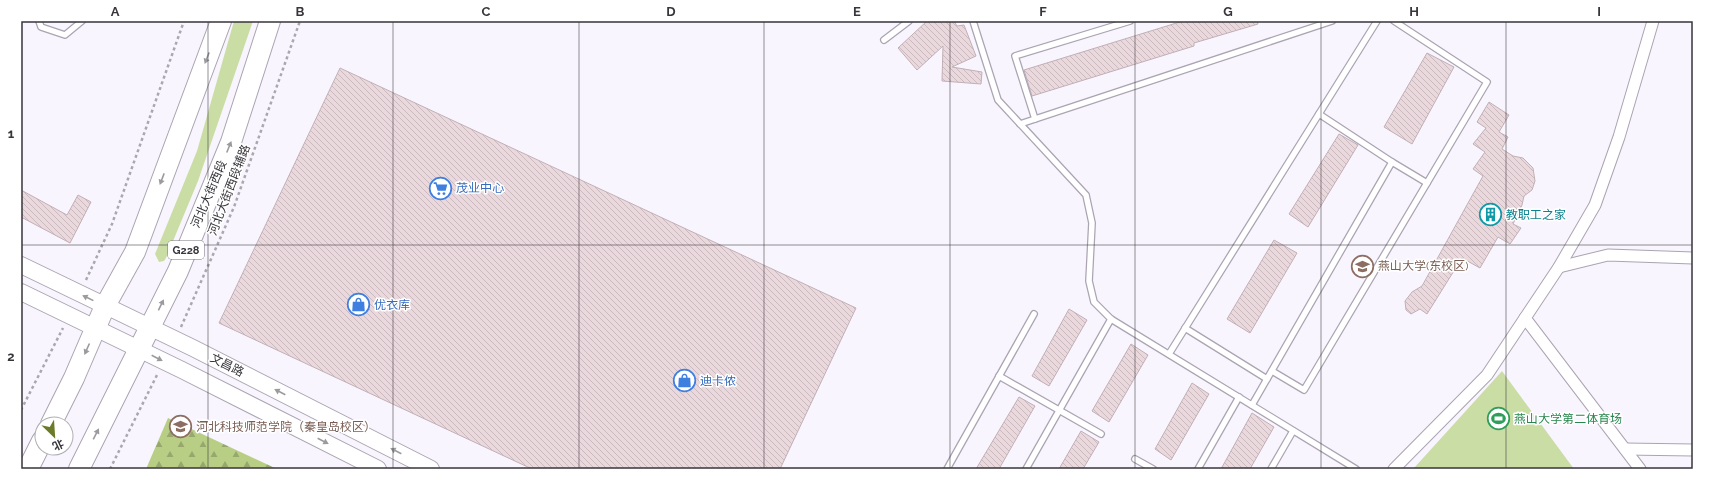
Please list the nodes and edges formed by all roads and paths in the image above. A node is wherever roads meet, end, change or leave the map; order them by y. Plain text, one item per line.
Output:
1 (39, 21) edge
2 (82, 21) edge
3 (184, 21) edge
4 (221, 21) edge
5 (270, 21) edge
6 (300, 21) edge
7 (909, 21) edge
8 (972, 21) edge
9 (1130, 21) edge
10 (1332, 21) edge
11 (1377, 21) edge
12 (1394, 21) edge
13 (1654, 21) edge
14 (884, 40) dead end
15 (1319, 114) junction
16 (1035, 119) junction
17 (1020, 124) junction
18 (1392, 162) junction
19 (1427, 183) junction
20 (1693, 258) edge
21 (21, 265) edge
22 (1559, 267) junction
23 (21, 292) edge
24 (80, 294) junction
25 (106, 306) junction
26 (1034, 314) dead end
27 (69, 315) junction
28 (1525, 318) junction
29 (1111, 319) junction
30 (96, 328) junction
31 (150, 328) junction
32 (1185, 328) junction
33 (175, 340) junction
34 (139, 349) junction
35 (1169, 354) junction
36 (164, 362) junction
37 (1272, 371) junction
38 (999, 376) junction
39 (1268, 379) junction
40 (1239, 397) junction
41 (1252, 406) junction
42 (21, 410) edge
43 (1059, 410) junction
44 (55, 416) edge
45 (1293, 431) junction
46 (1101, 434) dead end
47 (1625, 449) junction
48 (1693, 450) edge
49 (34, 456) edge
50 (1136, 459) dead end
51 (28, 469) edge
52 (79, 469) edge
53 (110, 469) edge
54 (378, 469) edge
55 (431, 469) edge
56 (947, 469) edge
57 (1026, 469) edge
58 (1153, 469) edge
59 (1198, 469) edge
60 (1271, 469) edge
61 (1356, 469) edge
62 (1394, 469) edge
63 (1640, 469) edge

1 - 2 lane
3 - 24 path
4 -> 25 highway
31 -> 5 highway, 河北大街西段 / G228
6 - 33 path, 河北大街西段辅路
7 - 14 lane
8 - 17 lane
9 - 16 lane
10 - 16 lane
11 - 15 lane
12 - 19 lane
13 - 22 street
15 - 18 lane
15 - 32 lane
16 - 17 lane
17 - 29 lane
18 - 19 lane
18 - 37 lane
19 - 37 lane
20 - 22 street
21 - 24 main road, 文昌路
22 - 28 street
23 - 27 main road, 文昌路
25 -> 24 main road, 文昌路
25 - 30 highway
25 - 31 main road, 文昌路
26 - 38 lane
27 - 30 main road, 文昌路
27 - 42 path
28 - 47 street
28 - 62 street
29 - 35 lane
29 - 43 lane
30 - 34 main road, 文昌路
30 -> 44 highway
31 - 33 main road, 文昌路
31 - 34 highway, 河北大街西段 / G228
32 - 35 lane
32 - 39 lane
55 -> 33 main road, 文昌路
34 -> 36 main road, 文昌路
52 -> 34 highway, 河北大街西段 / G228
35 - 40 lane
36 - 53 path
36 -> 54 main road, 文昌路
37 - 39 lane
38 - 43 lane
38 - 56 lane
39 - 41 lane
40 - 41 lane
40 - 59 lane
41 - 45 lane
43 - 46 lane
43 - 57 lane
45 - 60 lane
45 - 61 lane
47 - 48 street
47 - 63 street
49 - 51 highway
50 - 58 lane

